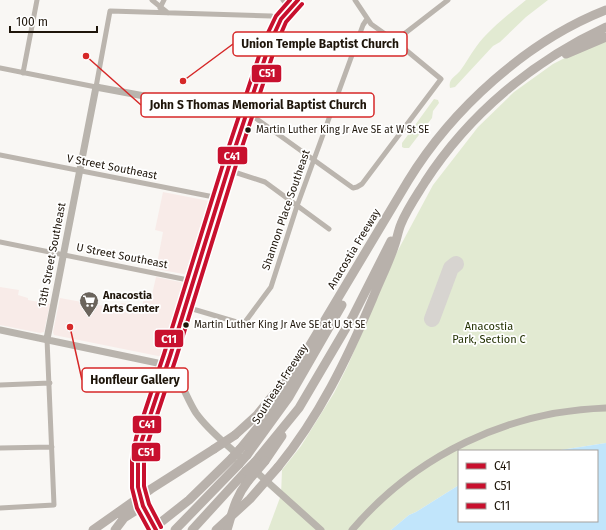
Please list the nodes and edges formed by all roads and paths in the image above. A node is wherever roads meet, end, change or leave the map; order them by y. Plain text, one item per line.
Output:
1 (37, 0) edge
2 (152, 0) edge
3 (164, 0) edge
4 (283, 0) edge
5 (298, 0) edge
6 (355, 0) edge
7 (448, 0) edge
8 (161, 7) junction
9 (290, 9) junction
10 (604, 10) edge
11 (157, 13) junction
12 (168, 13) junction
13 (281, 19) junction
14 (367, 19) junction
15 (606, 27) edge
16 (606, 37) edge
17 (395, 41) junction
18 (537, 66) junction
19 (0, 68) edge
20 (23, 73) junction
21 (96, 87) junction
22 (246, 115) junction
23 (0, 155) edge
24 (313, 160) junction
25 (228, 170) junction
26 (80, 171) junction
27 (219, 198) junction
28 (297, 206) junction
29 (391, 212) junction
30 (401, 224) junction
31 (329, 229) dead end
32 (0, 242) edge
33 (64, 255) junction
34 (193, 281) junction
35 (186, 307) junction
36 (0, 330) edge
37 (47, 339) junction
38 (301, 360) junction
39 (167, 365) junction
40 (50, 383) junction
41 (0, 385) edge
42 (299, 408) junction
43 (606, 408) edge
44 (52, 447) junction
45 (0, 448) edge
46 (244, 452) junction
47 (235, 461) junction
48 (142, 501) junction
49 (0, 508) edge
50 (93, 530) edge
51 (115, 530) edge
52 (151, 530) edge
53 (156, 530) edge
54 (175, 530) edge
55 (192, 530) edge
56 (216, 530) edge
57 (228, 530) edge
58 (320, 530) edge
59 (352, 530) edge

1 - 20 street
2 - 8 street
3 - 8 street
4 - 9 street
5 - 9 main road
6 - 14 street
7 - 17 street
8 - 11 street
8 - 12 street
9 - 13 main road
10 - 29 highway, Anacostia Freeway
11 - 12 street
11 - 21 street, 13th Street Southeast
12 - 13 street
13 - 22 main road
14 - 17 street
14 - 24 street, Shannon Place Southeast
15 - 18 highway
16 - 18 highway
17 - 24 street
18 - 30 highway
19 - 20 street
20 - 21 street
21 - 22 main road
21 - 26 main road, 13th Street Southeast
22 - 24 street
22 - 25 main road
23 - 26 street, V Street Southeast
24 - 28 street, Shannon Place Southeast
25 - 27 main road
25 - 28 street
26 - 27 street, V Street Southeast
26 - 33 main road, 13th Street Southeast
27 - 34 main road
28 - 31 street
28 - 35 street, Shannon Place Southeast
29 - 38 highway, Anacostia Freeway
29 - 46 highway, Southeast Freeway
30 - 42 highway
30 - 56 highway, bridge
32 - 33 street, U Street Southeast
33 - 34 street, U Street Southeast
33 - 37 main road, 13th Street Southeast
34 - 35 main road
35 - 39 main road
36 - 37 main road
37 - 39 main road
37 - 40 street, 13th Street Southeast
38 - 46 highway, Anacostia Freeway
38 - 48 highway, bridge
39 - 48 main road
39 - 58 main road
40 - 41 street
40 - 44 street, 13th Street Southeast
42 - 55 highway, bridge
42 - 57 highway, bridge
43 - 59 main road
44 - 45 street
44 - 49 street, 13th Street Southeast
46 - 47 highway, Anacostia Freeway, bridge
47 - 52 highway, Anacostia Freeway
47 - 54 highway
48 - 50 highway
48 - 51 highway
48 - 53 main road, bridge

